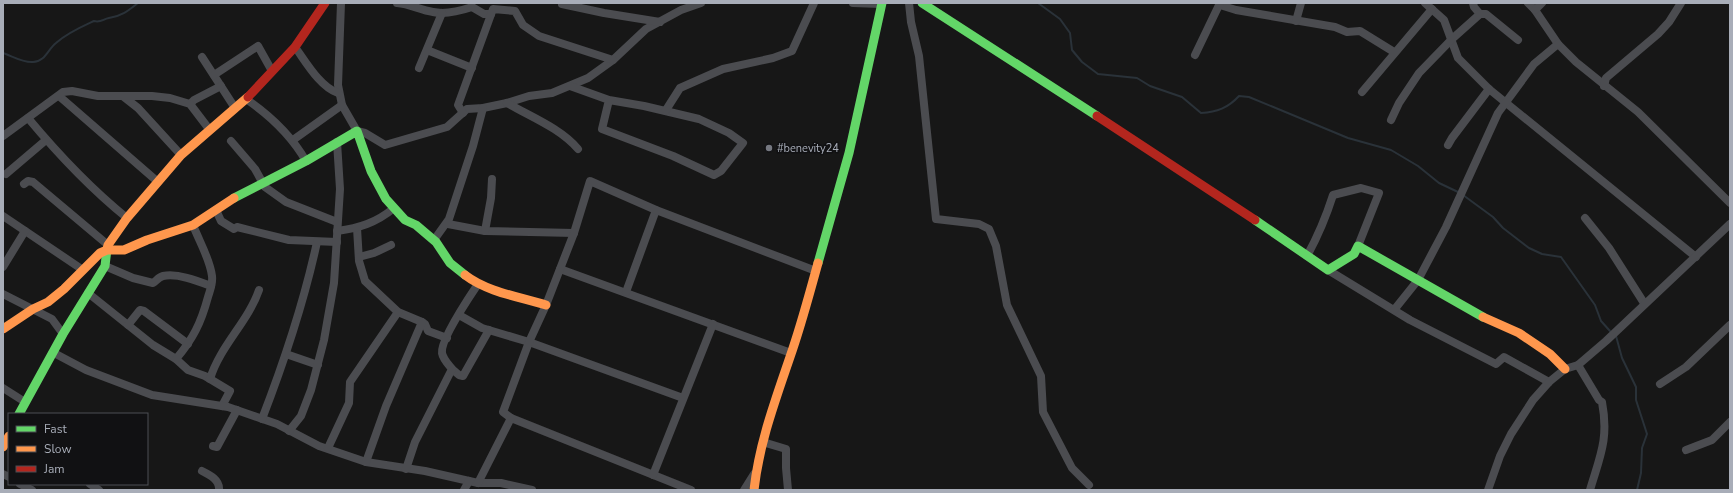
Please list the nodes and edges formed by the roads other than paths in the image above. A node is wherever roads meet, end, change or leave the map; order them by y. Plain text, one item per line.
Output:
1 (326, 3) edge
2 (341, 3) edge
3 (397, 3) edge
4 (701, 3) edge
5 (814, 3) edge
6 (853, 3) edge
7 (909, 3) edge
8 (922, 3) edge
9 (1301, 3) edge
10 (1473, 3) edge
11 (1528, 3) edge
12 (1542, 3) edge
13 (1681, 3) edge
14 (562, 4) edge
15 (881, 4) edge
16 (1220, 4) edge
17 (1428, 6) edge
18 (1535, 10) junction
19 (442, 13) junction
20 (491, 14) junction
21 (1480, 14) junction
22 (1296, 20) junction
23 (660, 22) junction
24 (1452, 39) junction
25 (1518, 40) dead end
26 (1558, 44) junction
27 (295, 47) junction
28 (427, 50) junction
29 (1394, 52) junction
30 (1195, 55) dead end
31 (202, 57) dead end
32 (613, 60) junction
33 (419, 68) dead end
34 (472, 68) junction
35 (272, 71) junction
36 (214, 75) junction
37 (1605, 82) junction
38 (221, 86) junction
39 (570, 86) junction
40 (1489, 89) junction
41 (1362, 92) dead end
42 (338, 93) junction
43 (59, 96) junction
44 (124, 97) junction
45 (246, 99) junction
46 (609, 100) junction
47 (1505, 101) junction
48 (507, 103) junction
49 (190, 104) junction
50 (342, 105) junction
51 (235, 108) junction
52 (483, 108) junction
53 (666, 110) junction
54 (463, 113) junction
55 (28, 118) junction
56 (1392, 120) dead end
57 (209, 129) junction
58 (357, 131) junction
59 (3, 136) edge
60 (46, 140) junction
61 (292, 140) junction
62 (231, 141) dead end
63 (337, 142) junction
64 (1448, 145) dead end
65 (578, 149) dead end
66 (181, 155) junction
67 (306, 161) junction
68 (6, 174) dead end
69 (492, 179) dead end
70 (158, 182) junction
71 (262, 183) junction
72 (24, 184) dead end
73 (1730, 203) edge
74 (394, 208) junction
75 (216, 210) junction
76 (656, 210) junction
77 (3, 216) edge
78 (127, 218) junction
79 (1585, 218) dead end
80 (336, 222) junction
81 (448, 224) junction
82 (1730, 224) edge
83 (193, 225) junction
84 (357, 228) junction
85 (25, 231) junction
86 (337, 231) junction
87 (485, 231) junction
88 (574, 233) junction
89 (434, 240) junction
90 (317, 242) junction
91 (337, 242) junction
92 (391, 245) dead end
93 (1358, 246) junction
94 (107, 248) junction
95 (1307, 256) junction
96 (359, 257) junction
97 (1696, 257) junction
98 (105, 266) junction
99 (3, 267) edge
100 (560, 268) junction
101 (82, 270) junction
102 (1328, 270) junction
103 (816, 271) junction
104 (1418, 280) junction
105 (478, 284) junction
106 (211, 286) junction
107 (259, 290) dead end
108 (626, 292) junction
109 (88, 293) junction
110 (3, 294) edge
111 (1644, 303) junction
112 (546, 305) junction
113 (33, 309) junction
114 (1394, 310) junction
115 (398, 312) junction
116 (459, 315) junction
117 (422, 322) junction
118 (713, 324) junction
119 (128, 325) junction
120 (1730, 325) edge
121 (3, 329) edge
122 (489, 330) junction
123 (63, 334) junction
124 (447, 338) junction
125 (529, 342) junction
126 (188, 344) junction
127 (54, 353) junction
128 (791, 353) junction
129 (286, 354) junction
130 (176, 359) junction
131 (318, 365) junction
132 (1578, 365) junction
133 (452, 369) junction
134 (1565, 369) junction
135 (210, 379) junction
136 (1549, 382) junction
137 (1660, 384) dead end
138 (3, 388) edge
139 (683, 398) junction
140 (25, 402) junction
141 (222, 406) junction
142 (237, 410) junction
143 (20, 413) edge
144 (511, 418) junction
145 (262, 419) junction
146 (1730, 422) edge
147 (289, 432) junction
148 (763, 442) junction
149 (213, 446) dead end
150 (328, 448) junction
151 (1686, 450) dead end
152 (366, 462) junction
153 (406, 469) junction
154 (202, 471) dead end
155 (756, 472) junction
156 (653, 475) junction
157 (469, 481) junction
158 (478, 483) junction
159 (22, 485) edge
160 (1089, 485) dead end
161 (32, 490) edge
162 (219, 490) edge
163 (464, 490) edge
164 (532, 490) edge
165 (690, 490) edge
166 (744, 490) edge
167 (754, 490) edge
168 (788, 490) edge
169 (1488, 490) edge
170 (1590, 490) edge

1 - 27 street
2 - 42 street
3 - 19 street
4 - 23 street
5 - 53 street
6 - 15 street
7 - 160 street
8 - 95 street
9 - 22 street
10 - 21 street
11 - 18 street
12 - 18 street
13 - 37 street
14 - 23 street
15 - 103 street
16 - 22 street
16 - 30 street
17 - 24 street
17 - 29 street
18 - 26 street
19 - 20 street
19 - 28 street
20 - 32 street
20 - 34 street
21 - 24 street
21 - 25 street
22 - 29 street
23 - 32 street
24 - 40 street
24 - 56 street
26 - 37 street
26 - 47 street
27 - 35 street
27 - 42 street
28 - 33 street
28 - 34 street
29 - 41 street
31 - 36 street
32 - 39 street
34 - 54 street
35 - 36 street
35 - 45 street
36 - 38 street
37 - 73 street
38 - 49 street
38 - 51 street
39 - 46 street
39 - 48 street
40 - 47 street
40 - 64 street
42 - 50 street
43 - 44 street
43 - 55 street
43 - 70 street
44 - 49 street
44 - 66 street
45 - 51 street
45 - 61 street
46 - 53 street
46 - 53 street
47 - 97 street
47 - 104 street
48 - 52 street
48 - 65 street
49 - 57 street
50 - 58 street
50 - 61 street
51 - 57 street
52 - 54 street
52 - 81 street
54 - 58 street
55 - 59 street
55 - 60 street
57 - 66 street
58 - 63 street
58 - 74 street
60 - 68 street
60 - 78 street
61 - 67 street
62 - 71 street
63 - 67 street
63 - 80 street
66 - 70 street
67 - 71 street
69 - 87 street
70 - 78 street
71 - 75 street
71 - 80 street
72 - 94 street
74 - 84 street
74 - 89 street
75 - 83 street
75 - 90 street
76 - 88 street
76 - 103 street
76 - 108 street
77 - 85 street
78 - 94 street
79 - 111 street
80 - 86 street
81 - 87 street
81 - 89 street
82 - 97 street
83 - 94 street
83 - 106 street
84 - 86 street
84 - 96 street
85 - 99 street
85 - 101 street
86 - 91 street
87 - 88 street
88 - 100 street
89 - 105 street
90 - 91 street
90 - 129 street
91 - 131 street
92 - 96 street
93 - 95 street
93 - 102 street
93 - 104 street
94 - 98 street
94 - 101 street
95 - 102 street
96 - 115 street
97 - 111 street
98 - 106 street
98 - 109 street
100 - 108 street
100 - 112 street
101 - 113 street
102 - 114 street
103 - 128 street
104 - 114 street
104 - 134 street
105 - 112 street
105 - 116 street
106 - 126 street
107 - 135 street
108 - 118 street
109 - 119 street
109 - 123 street
110 - 113 street
111 - 132 street
112 - 125 street
113 - 121 street
113 - 123 street
114 - 136 street
115 - 117 street
115 - 150 street
116 - 122 street
116 - 124 street
117 - 124 street
117 - 152 street
118 - 128 street
118 - 139 street
119 - 126 street
119 - 130 street
120 - 137 street
122 - 125 street
122 - 133 street
123 - 127 street
124 - 133 street
125 - 139 street
125 - 144 street
126 - 130 street
127 - 140 street
127 - 141 street
128 - 148 street
129 - 131 street
129 - 145 street
130 - 135 street
131 - 147 street
132 - 134 street
132 - 170 street
133 - 153 street
134 - 136 street
135 - 141 street
136 - 169 street
138 - 140 street
139 - 156 street
140 - 143 street
141 - 142 street
142 - 145 street
142 - 149 street
144 - 156 street
144 - 158 street
145 - 147 street
146 - 151 street
147 - 150 street
148 - 155 street
148 - 168 street
150 - 152 street
152 - 153 street
153 - 157 street
154 - 162 street
155 - 166 street
155 - 167 street
156 - 165 street
157 - 158 street
157 - 163 street
158 - 164 street
159 - 161 street

